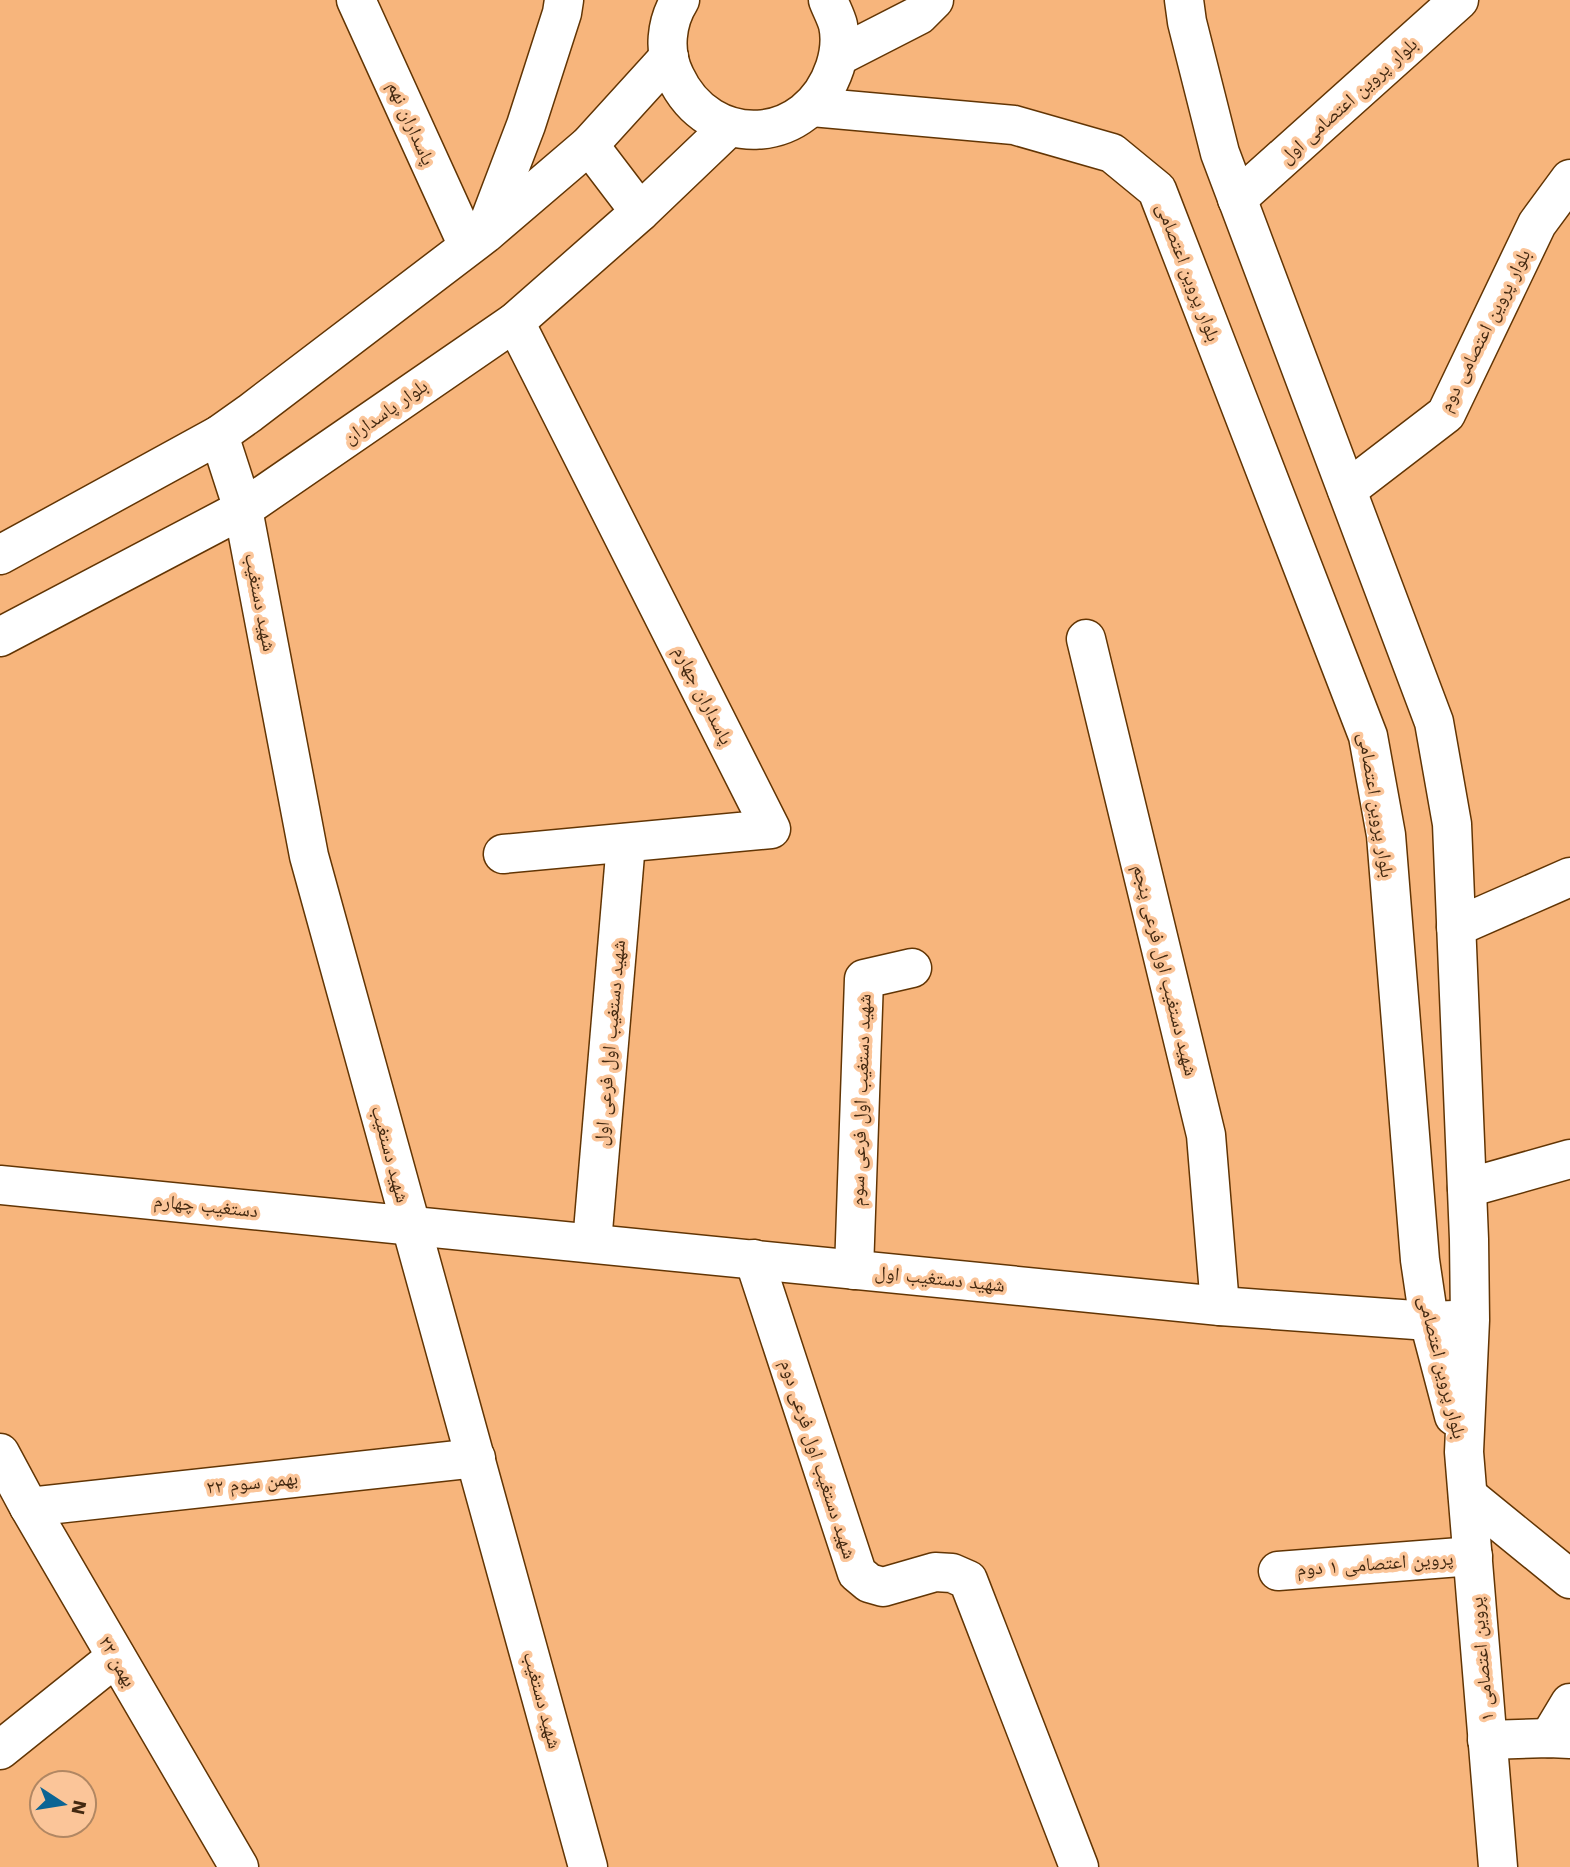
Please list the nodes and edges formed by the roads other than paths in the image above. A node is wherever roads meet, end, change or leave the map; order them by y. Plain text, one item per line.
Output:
1 (356, 0) edge
2 (564, 0) edge
3 (828, 0) edge
4 (934, 0) edge
5 (1184, 0) edge
6 (1459, 0) edge
7 (673, 3) edge
8 (839, 56) junction
9 (669, 57) junction
10 (811, 107) junction
11 (729, 127) junction
12 (589, 145) junction
13 (1570, 179) edge
14 (1237, 199) junction
15 (640, 212) junction
16 (476, 240) junction
17 (514, 322) junction
18 (219, 435) junction
19 (1347, 490) junction
20 (243, 509) junction
21 (0, 555) edge
22 (0, 637) edge
23 (1086, 639) dead end
24 (626, 843) junction
25 (503, 854) dead end
26 (1570, 877) edge
27 (1456, 928) junction
28 (912, 968) dead end
29 (1570, 1159) edge
30 (0, 1185) edge
31 (1467, 1188) junction
32 (411, 1226) junction
33 (592, 1243) junction
34 (754, 1259) junction
35 (854, 1270) junction
36 (1220, 1306) junction
37 (1470, 1320) junction
38 (1429, 1321) junction
39 (1464, 1452) junction
40 (0, 1453) edge
41 (476, 1458) junction
42 (1468, 1496) junction
43 (29, 1507) junction
44 (1473, 1556) junction
45 (1278, 1571) dead end
46 (1570, 1578) edge
47 (116, 1657) junction
48 (1570, 1703) edge
49 (1559, 1739) edge
50 (1488, 1740) junction
51 (0, 1750) edge
52 (239, 1867) edge
53 (589, 1867) edge
54 (1079, 1867) edge
55 (1498, 1867) edge

1 - 16 street, پاسداران نهم
2 - 16 street
3 - 8 street
4 - 8 street
5 - 14 street, بلوار پروین اعتصامی
6 - 14 street, بلوار پروین اعتصامی اول
7 - 9 street
8 - 10 street
9 - 11 street
9 - 12 street
10 - 11 street
10 - 38 street, بلوار پروین اعتصامی
11 - 15 street, بلوار پاسداران
12 - 15 street
12 - 16 street
13 - 19 street, بلوار پروین اعتصامی دوم
14 - 19 street, بلوار پروین اعتصامی
15 - 17 street, بلوار پاسداران
16 - 18 street
17 - 20 street, بلوار پاسداران
17 - 24 street, پاسداران جهارم
18 - 20 street, شهید دستغیب
18 - 21 street
19 - 27 street, بلوار پروین اعتصامی
20 - 22 street, بلوار پاسداران
20 - 32 street, شهید دستغیب
23 - 36 street, شهید دستغیب اول فرعی پنجم
24 - 25 street, پاسداران جهارم
24 - 33 street, شهید دستغیب اول فرعی اول
26 - 27 street
27 - 31 street, بلوار پروین اعتصامی
28 - 35 street, شهید دستغیب اول فرعی سوم
29 - 31 street
30 - 32 street, دستغیب چهارم
31 - 37 street, بلوار پروین اعتصامی
32 - 33 street, شهید دستغیب اول
32 - 41 street, شهید دستغیب
33 - 34 street, شهید دستغیب اول
34 - 35 street, شهید دستغیب اول
34 - 54 street, شهید دستغیب اول فرعی دوم
35 - 36 street, شهید دستغیب اول
36 - 38 street, شهید دستغیب اول
37 - 38 street, شهید دستغیب اول
37 - 39 street, بلوار پروین اعتصامی
38 - 39 street, بلوار پروین اعتصامی
39 - 42 street, پروین اعتصامی ۱
40 - 43 street, ۲۲ بهمن
41 - 43 street, ۲۲ بهمن سوم
41 - 53 street, شهید دستغیب
42 - 44 street, پروین اعتصامی ۱
42 - 46 street
43 - 47 street, ۲۲ بهمن
44 - 45 street, پروین اعتصامی ۱ دوم
44 - 50 street, پروین اعتصامی ۱
47 - 51 street
47 - 52 street, ۲۲ بهمن
48 - 49 street
49 - 50 street
50 - 55 street, پروین اعتصامی ۱

